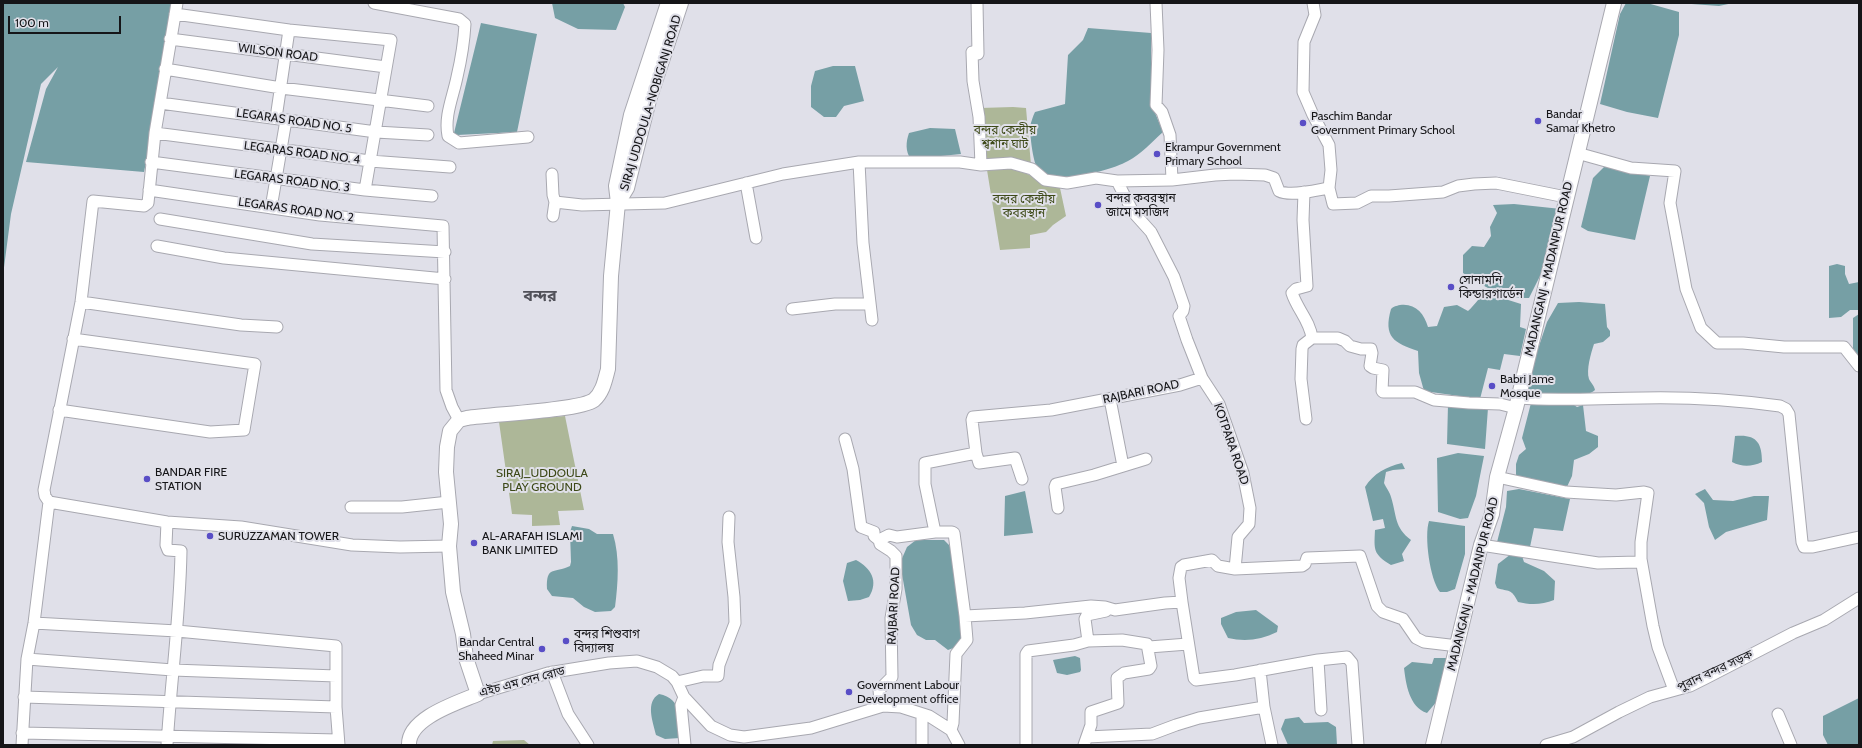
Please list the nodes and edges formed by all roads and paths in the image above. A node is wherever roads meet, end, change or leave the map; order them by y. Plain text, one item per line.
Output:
1 (374, 3) edge
2 (668, 3) edge
3 (681, 3) edge
4 (977, 3) edge
5 (1156, 3) edge
6 (1313, 3) edge
7 (1614, 3) edge
8 (176, 8) edge
9 (289, 30) junction
10 (170, 39) junction
11 (286, 54) junction
12 (386, 67) junction
13 (165, 69) junction
14 (281, 88) junction
15 (381, 100) junction
16 (160, 102) junction
17 (428, 106) dead end
18 (281, 119) junction
19 (376, 132) junction
20 (155, 133) junction
21 (428, 134) dead end
22 (528, 137) dead end
23 (281, 150) junction
24 (1576, 153) junction
25 (370, 161) junction
26 (151, 162) junction
27 (859, 162) junction
28 (981, 165) junction
29 (450, 168) dead end
30 (552, 174) dead end
31 (275, 179) junction
32 (1172, 180) junction
33 (1117, 181) junction
34 (746, 183) junction
35 (1329, 188) junction
36 (149, 190) junction
37 (365, 190) junction
38 (1304, 192) junction
39 (432, 196) dead end
40 (1566, 197) junction
41 (555, 202) junction
42 (618, 203) junction
43 (272, 208) junction
44 (553, 216) dead end
45 (160, 219) dead end
46 (756, 238) dead end
47 (157, 246) dead end
48 (445, 252) junction
49 (445, 279) junction
50 (81, 302) junction
51 (870, 304) junction
52 (792, 309) dead end
53 (872, 320) dead end
54 (277, 328) dead end
55 (1312, 338) junction
56 (73, 339) junction
57 (1859, 366) edge
58 (1202, 378) junction
59 (1110, 398) junction
60 (1517, 403) junction
61 (59, 410) junction
62 (1306, 419) dead end
63 (459, 420) junction
64 (845, 439) dead end
65 (976, 453) junction
66 (1146, 459) dead end
67 (1123, 466) junction
68 (1497, 477) junction
69 (1022, 479) dead end
70 (49, 502) junction
71 (449, 502) junction
72 (351, 507) dead end
73 (1058, 508) dead end
74 (729, 517) dead end
75 (167, 522) junction
76 (935, 532) junction
77 (1859, 537) edge
78 (879, 540) junction
79 (1481, 545) junction
80 (449, 546) junction
81 (1641, 559) junction
82 (1235, 569) junction
83 (1859, 598) edge
84 (1182, 602) junction
85 (1115, 610) junction
86 (965, 616) junction
87 (34, 623) junction
88 (178, 631) junction
89 (1088, 641) junction
90 (1188, 644) junction
91 (1149, 646) junction
92 (1458, 646) junction
93 (27, 659) junction
94 (1318, 660) junction
95 (173, 670) junction
96 (1260, 670) junction
97 (552, 672) junction
98 (336, 676) junction
99 (676, 682) junction
100 (1674, 690) junction
101 (478, 694) junction
102 (24, 697) junction
103 (684, 697) junction
104 (169, 703) junction
105 (883, 706) junction
106 (336, 707) junction
107 (1264, 707) junction
108 (1322, 710) dead end
109 (922, 714) junction
110 (1778, 714) dead end
111 (951, 730) junction
112 (22, 733) junction
113 (167, 741) edge
114 (1085, 741) edge
115 (339, 742) edge
116 (22, 745) edge
117 (409, 745) edge
118 (588, 745) edge
119 (685, 745) edge
120 (922, 745) edge
121 (959, 745) edge
122 (1026, 745) edge
123 (1272, 745) edge
124 (1358, 745) edge
125 (1433, 745) edge
126 (1546, 745) edge
127 (1791, 745) edge

1 - 22 street
2 - 42 main road, SIRAJ UDDOULA-NOBIGANJ ROAD
3 - 42 main road, SIRAJ UDDOULA-NOBIGANJ ROAD
4 - 28 street
5 - 32 street
6 - 35 street
7 - 24 main road, MADANGANJ - MADANPUR ROAD
8 - 9 street
8 - 10 street
9 - 11 street
9 - 12 street
10 - 11 street, WILSON ROAD
10 - 13 street
11 - 12 street, WILSON ROAD
11 - 14 street
12 - 15 street
13 - 14 street
13 - 16 street
14 - 15 street
14 - 18 street
15 - 17 street
15 - 19 street
16 - 18 street, LEGARAS ROAD NO. 5
16 - 20 street
18 - 19 street, LEGARAS ROAD NO. 5
18 - 23 street
19 - 21 street, LEGARAS ROAD NO. 5
19 - 25 street
20 - 23 street, LEGARAS ROAD NO. 4
20 - 26 street
23 - 25 street, LEGARAS ROAD NO. 4
23 - 31 street
24 - 40 main road, MADANGANJ - MADANPUR ROAD
24 - 57 street
25 - 29 street, LEGARAS ROAD NO. 4
25 - 37 street
26 - 31 street, LEGARAS ROAD NO. 3
26 - 36 street
27 - 28 street
27 - 34 street
27 - 51 street
28 - 33 street
30 - 41 street
31 - 37 street, LEGARAS ROAD NO. 3
31 - 43 street
32 - 33 street
32 - 38 street
33 - 58 street, KOTPARA ROAD
34 - 42 street
34 - 46 street
35 - 38 street
35 - 40 street
36 - 43 street, LEGARAS ROAD NO. 2
36 - 50 street
37 - 39 street, LEGARAS ROAD NO. 3
38 - 55 street
40 - 60 main road, MADANGANJ - MADANPUR ROAD
41 - 42 street
41 - 44 street
42 - 63 main road, SIRAJ UDDOULA-NOBIGANJ ROAD
43 - 48 street, LEGARAS ROAD NO. 2
45 - 48 street
47 - 49 street
48 - 49 street
49 - 63 street
50 - 54 street
50 - 56 street
51 - 52 street
51 - 53 street
55 - 60 street
55 - 62 street
56 - 61 street
56 - 61 street
58 - 59 street, RAJBARI ROAD
58 - 82 street, KOTPARA ROAD
59 - 65 street, RAJBARI ROAD
59 - 67 street
60 - 68 main road, MADANGANJ - MADANPUR ROAD
60 - 77 street
61 - 70 street
63 - 71 main road
64 - 78 street
65 - 69 street
65 - 76 street
66 - 67 street
67 - 73 street
68 - 79 main road, MADANGANJ - MADANPUR ROAD
68 - 81 street
70 - 75 street
70 - 87 street
71 - 72 street
71 - 80 main road
74 - 99 street
75 - 80 street
75 - 88 street
76 - 78 street
76 - 86 street
78 - 105 street, RAJBARI ROAD
79 - 81 street
79 - 92 main road, MADANGANJ - MADANPUR ROAD
80 - 101 main road
81 - 100 street
82 - 84 street
82 - 92 street
83 - 100 street, পুরান বন্দর সড়ক
84 - 85 street
84 - 90 street
85 - 86 street
85 - 89 street
86 - 111 street
87 - 88 street
87 - 93 street
88 - 95 street
88 - 98 street
89 - 91 street
89 - 122 street
90 - 91 street
90 - 96 street
91 - 114 street
92 - 125 main road, MADANGANJ - MADANPUR ROAD
93 - 95 street
93 - 102 street
94 - 96 street
94 - 108 street
94 - 124 street
95 - 98 street
95 - 104 street
96 - 107 street
97 - 99 street, এইচ এম সেন রোড
97 - 101 street, এইচ এম সেন রোড
97 - 118 street
98 - 106 street
99 - 103 street
100 - 126 street, পুরান বন্দর সড়ক
101 - 117 main road, এইচ এম সেন রোড
102 - 104 street
102 - 112 street
103 - 105 street
103 - 119 street
104 - 106 street
104 - 113 street
105 - 109 street
106 - 115 street
107 - 114 street
107 - 123 street
109 - 111 street
109 - 120 street
110 - 127 street
111 - 121 street
112 - 113 street
112 - 116 street
113 - 115 street

